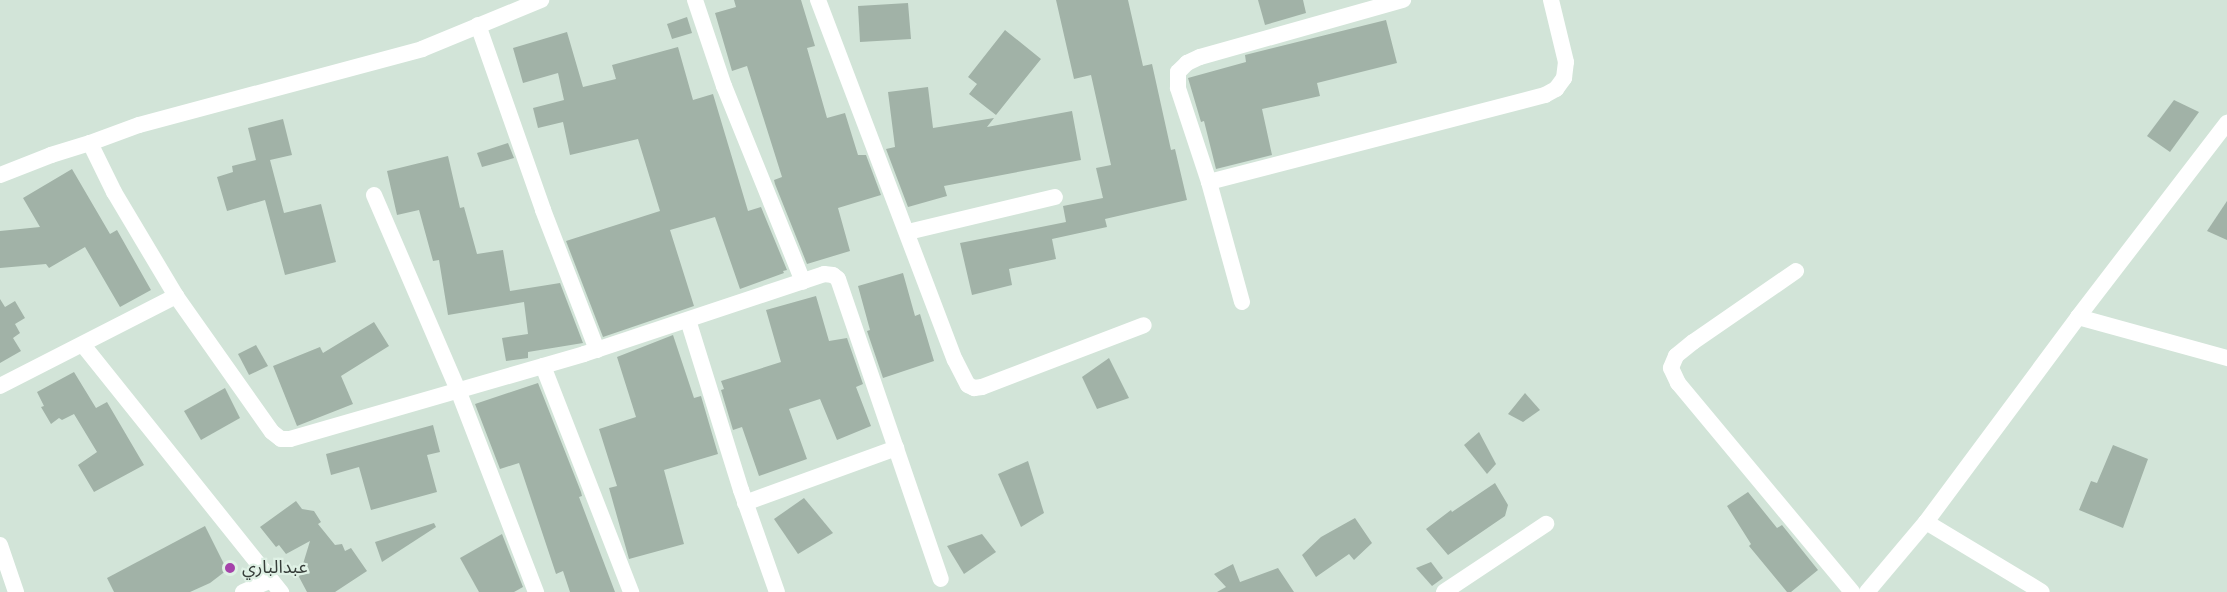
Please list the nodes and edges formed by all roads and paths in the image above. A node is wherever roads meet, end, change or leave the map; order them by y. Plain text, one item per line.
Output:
1 (541, 0) edge
2 (695, 0) edge
3 (818, 0) edge
4 (1403, 0) edge
5 (1551, 0) edge
6 (478, 25) junction
7 (2227, 123) edge
8 (90, 143) junction
9 (0, 175) edge
10 (1209, 182) junction
11 (374, 195) dead end
12 (1055, 197) dead end
13 (908, 232) junction
14 (1796, 271) dead end
15 (803, 282) junction
16 (176, 296) junction
17 (1242, 302) dead end
18 (2078, 317) junction
19 (688, 320) junction
20 (1144, 325) dead end
21 (83, 345) junction
22 (597, 350) junction
23 (2227, 358) edge
24 (543, 366) junction
25 (0, 386) edge
26 (458, 390) junction
27 (896, 448) junction
28 (745, 502) junction
29 (1926, 522) junction
30 (1546, 524) dead end
31 (0, 545) edge
32 (941, 579) dead end
33 (276, 586) edge
34 (16, 592) edge
35 (243, 592) edge
36 (536, 592) edge
37 (631, 592) edge
38 (777, 592) edge
39 (1444, 592) edge
40 (1852, 592) edge
41 (1867, 592) edge
42 (2042, 592) edge

1 - 6 street
2 - 15 street
3 - 13 street
4 - 10 street
5 - 10 street
6 - 8 street
6 - 22 street
7 - 18 street
8 - 9 street
8 - 16 street
10 - 17 street
11 - 26 street
12 - 13 street
13 - 20 street
14 - 40 street
15 - 19 street
15 - 27 street
16 - 21 street
16 - 26 street
18 - 23 street
18 - 29 street
19 - 22 street
19 - 28 street
21 - 25 street
21 - 33 street
22 - 24 street
24 - 26 street
24 - 37 street
26 - 36 street
27 - 28 street
27 - 32 street
28 - 38 street
29 - 41 street
29 - 42 street
30 - 39 street
31 - 34 street
33 - 35 street

